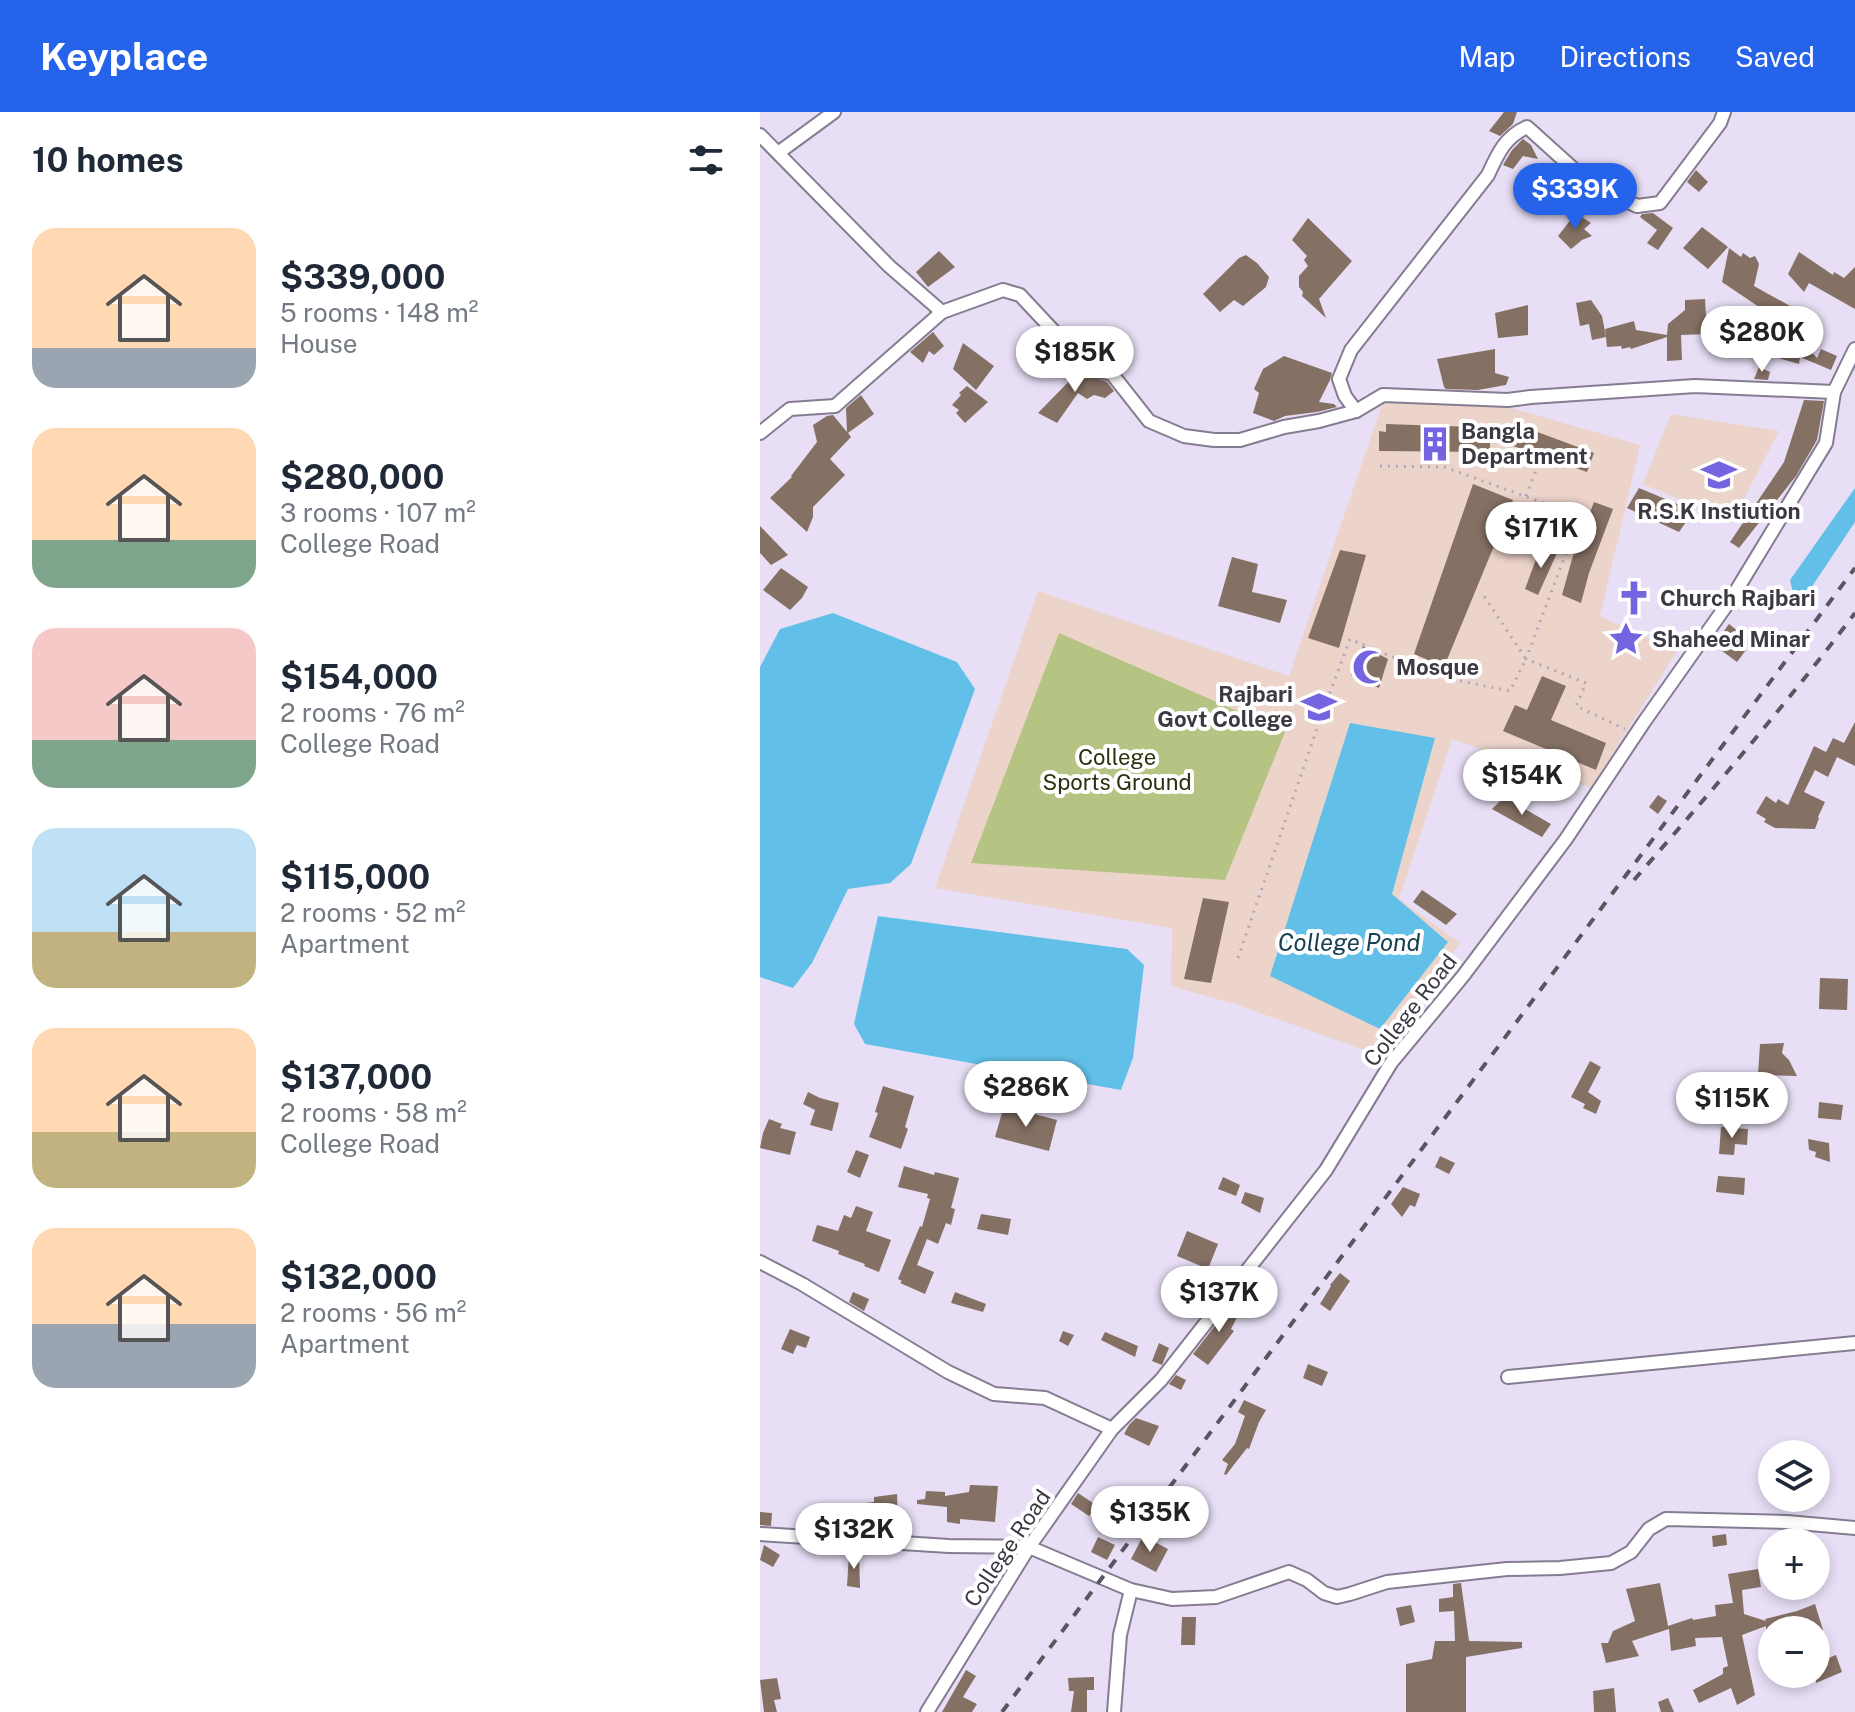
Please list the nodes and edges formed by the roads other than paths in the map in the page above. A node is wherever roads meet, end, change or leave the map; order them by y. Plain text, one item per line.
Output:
1 (834, 112) edge
2 (1531, 112) edge
3 (1724, 112) edge
4 (1527, 127) junction
5 (760, 135) edge
6 (778, 153) junction
7 (942, 312) junction
8 (1855, 349) edge
9 (1834, 392) junction
10 (1356, 411) junction
11 (760, 433) edge
12 (760, 1262) edge
13 (1855, 1343) edge
14 (1508, 1377) dead end
15 (1112, 1429) junction
16 (1855, 1528) edge
17 (760, 1534) edge
18 (1029, 1547) junction
19 (1131, 1590) junction
20 (927, 1712) edge
21 (1114, 1712) edge

1 - 6 street
2 - 4 street
3 - 4 street
4 - 10 street
5 - 6 street
6 - 7 street
7 - 10 street
7 - 11 street
8 - 9 street, College Road
9 - 10 street
9 - 15 street, College Road
12 - 15 street
13 - 14 street
15 - 18 street, College Road
16 - 19 street
17 - 18 street
18 - 19 street
18 - 20 street, College Road
19 - 21 street

